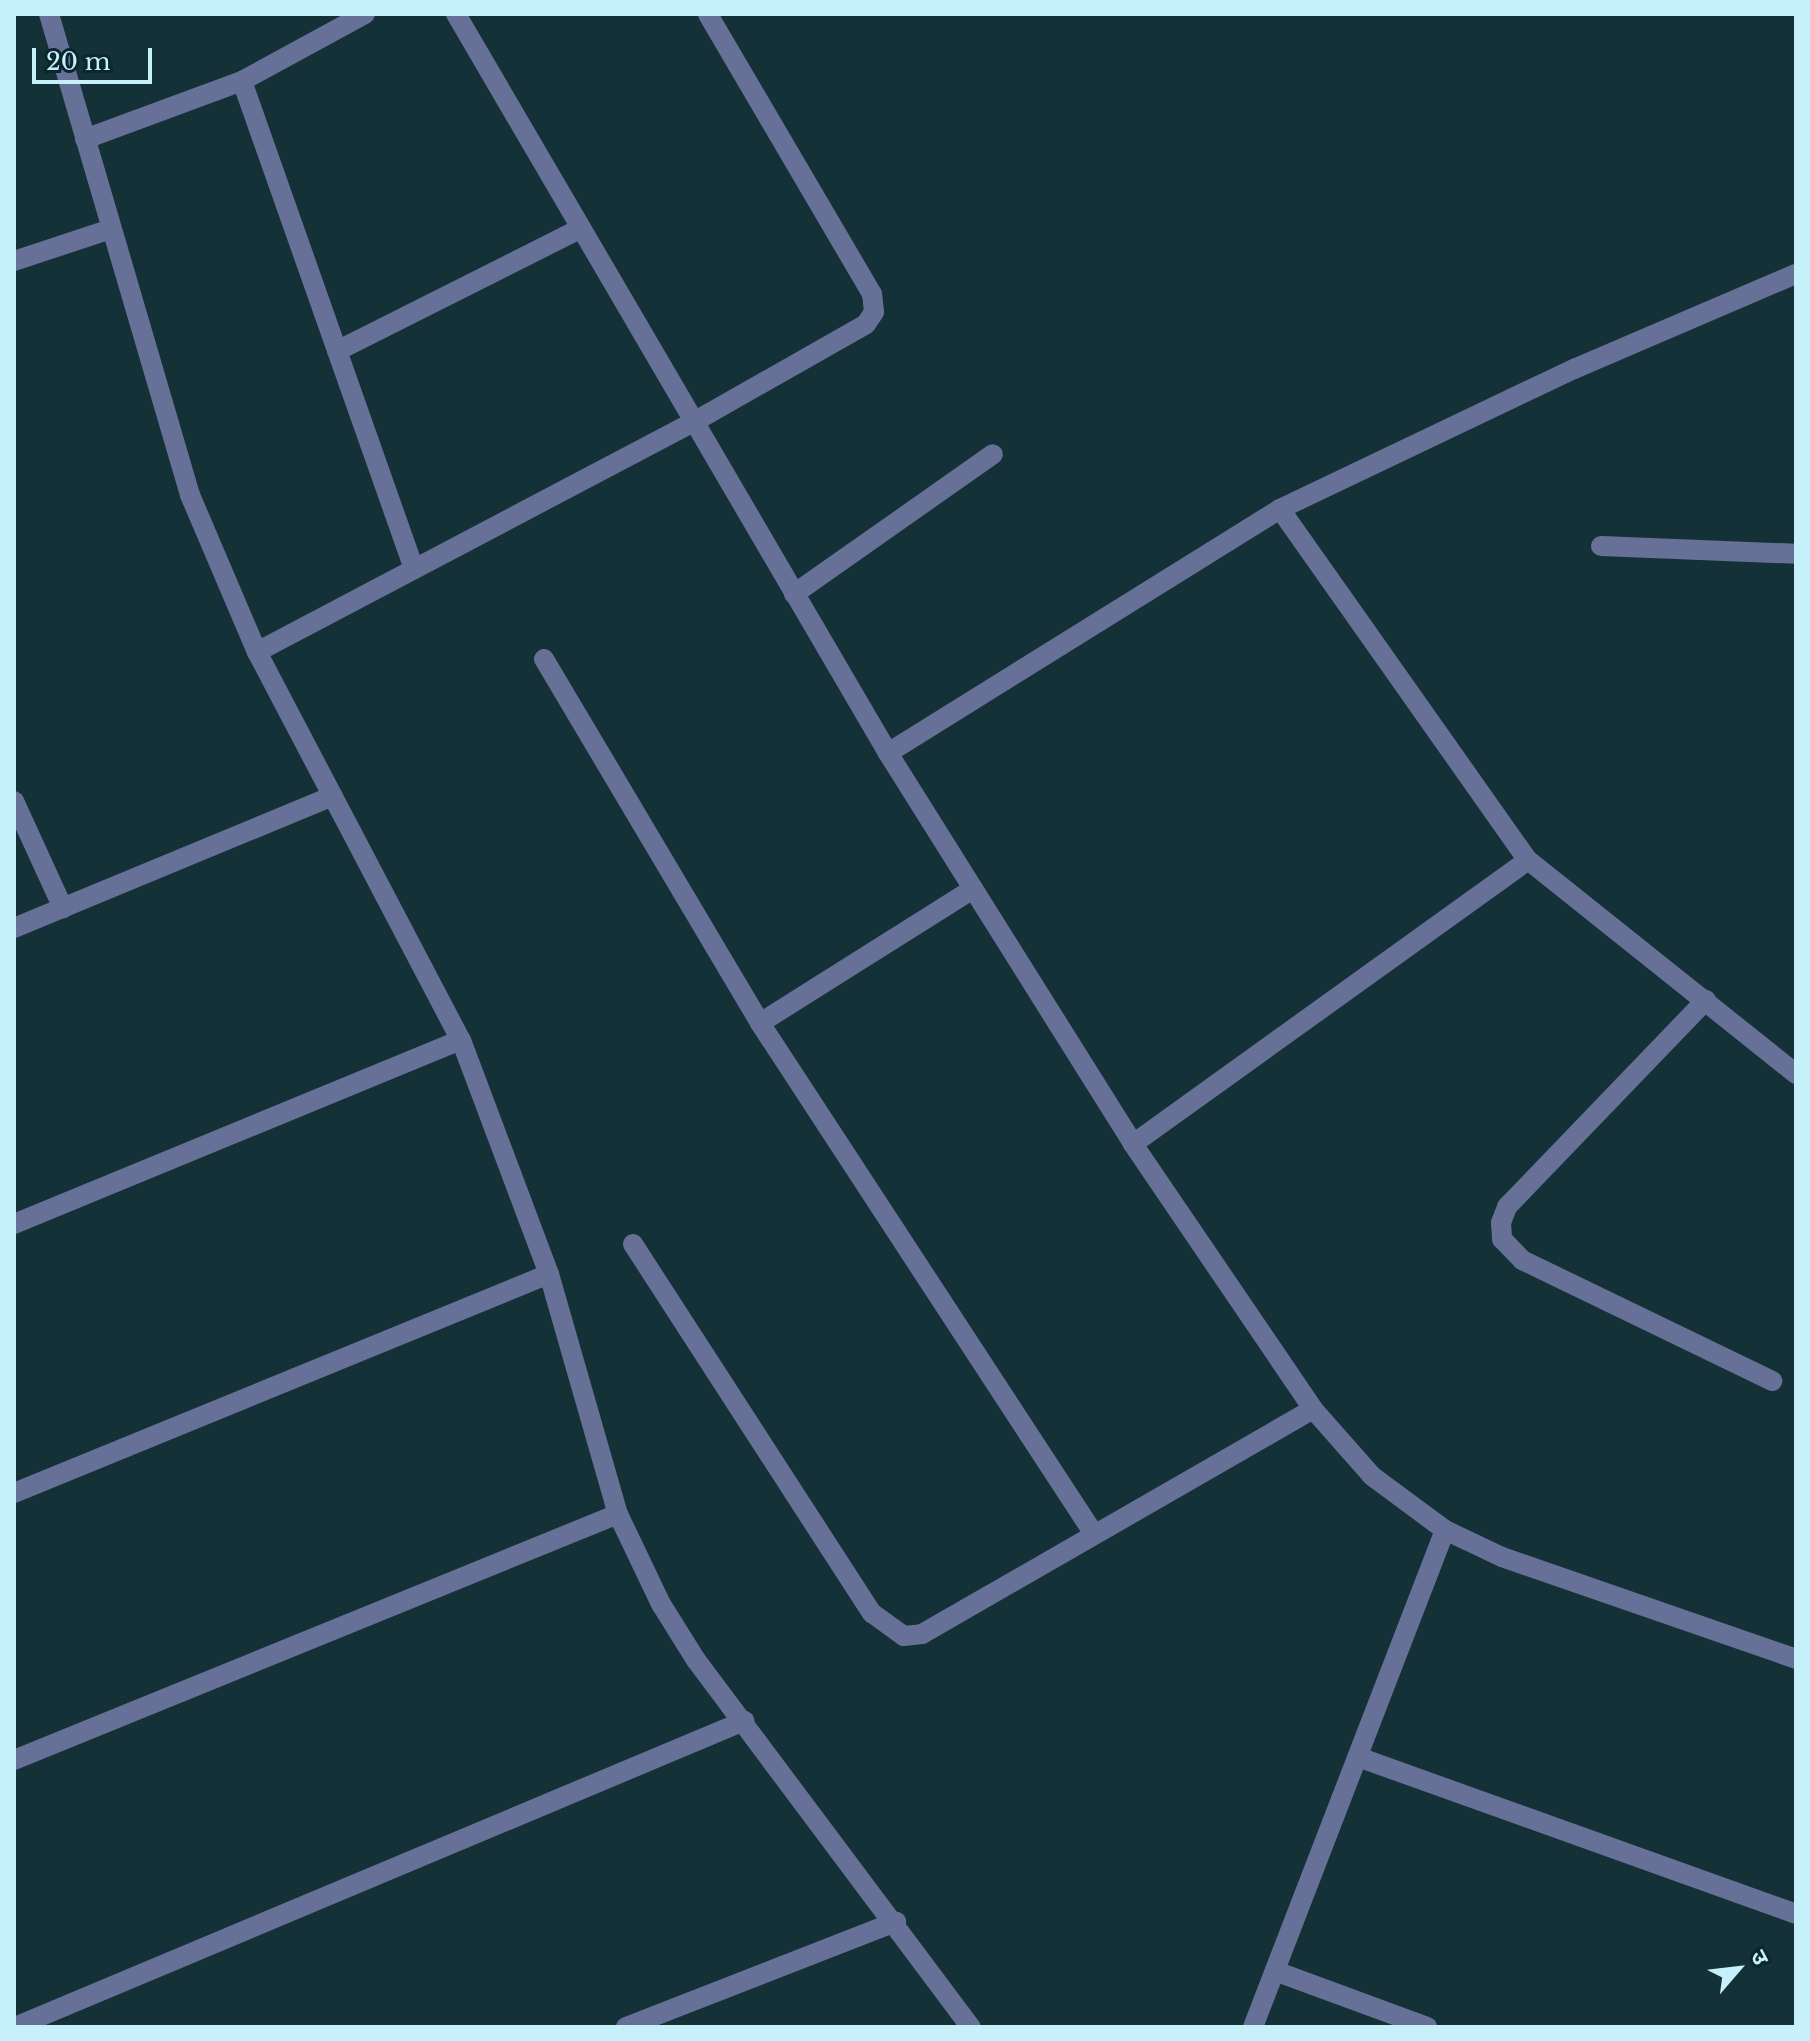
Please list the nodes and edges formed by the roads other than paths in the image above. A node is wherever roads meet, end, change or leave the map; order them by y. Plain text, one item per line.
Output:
1 (49, 14) edge
2 (365, 14) edge
3 (456, 14) edge
4 (708, 14) edge
5 (242, 81) junction
6 (85, 139) junction
7 (111, 229) junction
8 (580, 229) junction
9 (14, 261) edge
10 (1796, 274) edge
11 (337, 351) junction
12 (692, 423) junction
13 (993, 454) dead end
14 (1280, 509) junction
15 (1601, 546) dead end
16 (1796, 554) edge
17 (414, 569) junction
18 (794, 594) junction
19 (257, 652) junction
20 (544, 659) dead end
21 (888, 753) junction
22 (333, 796) junction
23 (14, 801) edge
24 (1528, 860) junction
25 (973, 889) junction
26 (63, 908) junction
27 (14, 928) edge
28 (1706, 1000) junction
29 (760, 1023) junction
30 (461, 1040) junction
31 (1796, 1074) edge
32 (1133, 1144) junction
33 (14, 1224) edge
34 (633, 1244) dead end
35 (549, 1274) junction
36 (1772, 1381) dead end
37 (1313, 1409) junction
38 (14, 1493) edge
39 (618, 1514) junction
40 (1445, 1530) junction
41 (1094, 1534) junction
42 (1796, 1659) edge
43 (744, 1721) junction
44 (1358, 1757) junction
45 (14, 1760) edge
46 (1796, 1914) edge
47 (896, 1922) junction
48 (1275, 1971) junction
49 (661, 2020) edge
50 (15, 2026) edge
51 (626, 2027) edge
52 (971, 2027) edge
53 (1253, 2027) edge
54 (1427, 2027) edge

1 - 6 street
2 - 5 street
3 - 8 street
4 - 12 street
5 - 6 street
5 - 11 street
6 - 7 street
7 - 9 street
7 - 19 street
8 - 11 street
8 - 12 street
10 - 14 street
11 - 17 street
12 - 17 street
12 - 18 street
13 - 18 street
14 - 21 street
14 - 24 street
15 - 16 street
17 - 19 street
18 - 21 street
19 - 22 street
20 - 29 street
21 - 25 street
22 - 26 street
22 - 30 street
23 - 26 street
24 - 28 street
24 - 32 street
25 - 29 street
25 - 32 street
26 - 27 street
28 - 31 street
28 - 36 street
29 - 41 street
30 - 33 street
30 - 35 street
32 - 37 street
34 - 41 street
35 - 38 street
35 - 39 street
37 - 40 street
37 - 41 street
39 - 43 street
39 - 45 street
40 - 42 street
40 - 44 street
43 - 47 street
43 - 50 street
44 - 46 street
44 - 48 street
47 - 49 street
47 - 52 street
48 - 53 street
48 - 54 street
49 - 51 street

